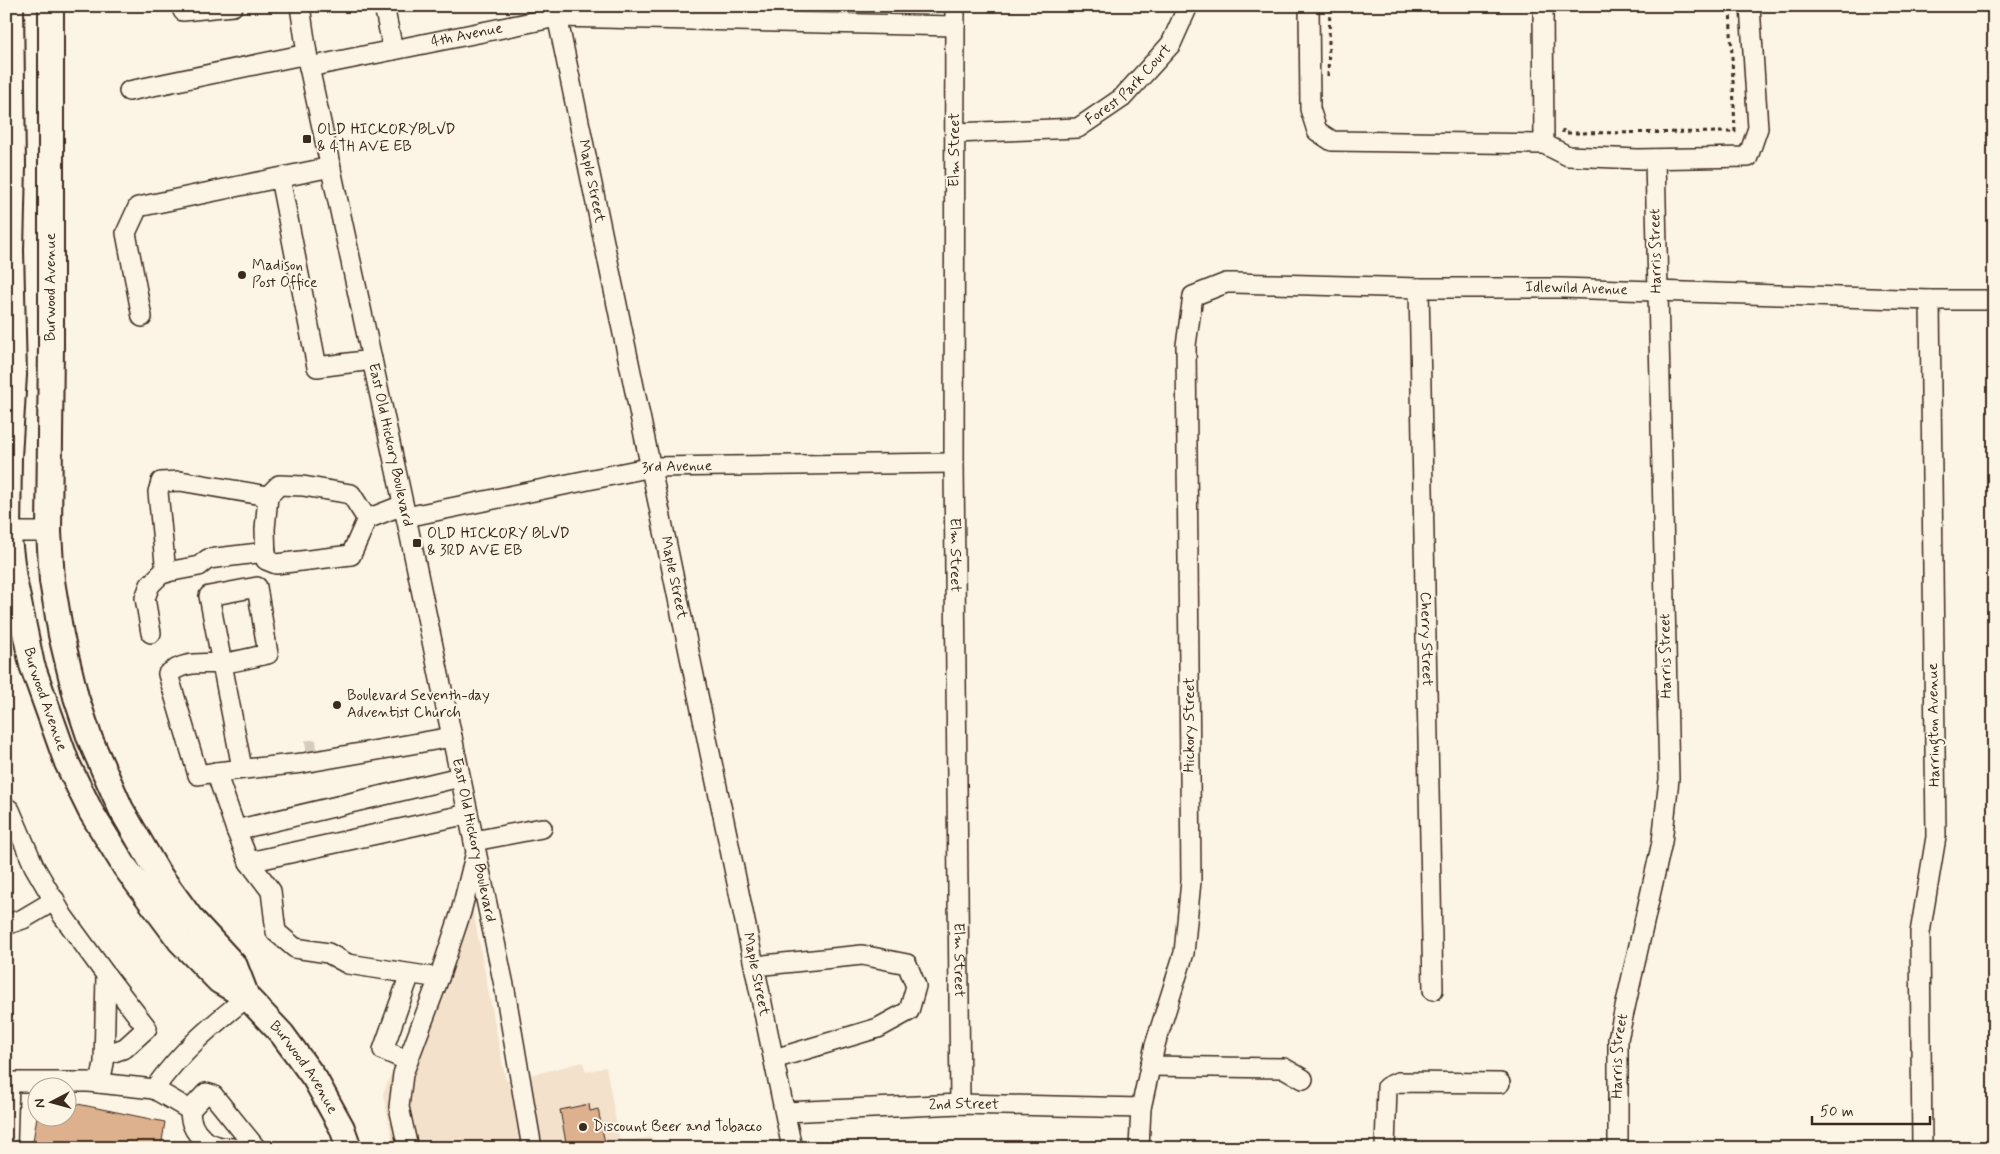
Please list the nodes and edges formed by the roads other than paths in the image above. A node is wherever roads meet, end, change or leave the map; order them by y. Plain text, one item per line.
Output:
1 (11, 6) edge
2 (51, 6) edge
3 (181, 6) edge
4 (233, 6) edge
5 (300, 6) edge
6 (384, 6) edge
7 (955, 6) edge
8 (1188, 6) edge
9 (1310, 6) edge
10 (1543, 6) edge
11 (1750, 6) edge
12 (556, 12) edge
13 (955, 26) junction
14 (393, 50) junction
15 (308, 61) junction
16 (129, 91) dead end
17 (955, 133) junction
18 (1544, 144) junction
19 (1655, 159) junction
20 (331, 167) junction
21 (280, 178) junction
22 (1419, 288) junction
23 (1657, 291) junction
24 (1193, 296) joint
25 (1930, 300) junction
26 (1994, 300) edge
27 (142, 317) dead end
28 (372, 360) junction
29 (954, 462) junction
30 (652, 467) junction
31 (268, 496) junction
32 (405, 511) junction
33 (367, 519) junction
34 (7, 532) edge
35 (49, 532) junction
36 (266, 552) junction
37 (166, 573) junction
38 (151, 633) dead end
39 (452, 737) junction
40 (342, 756) junction
41 (289, 764) junction
42 (242, 768) junction
43 (216, 772) junction
44 (460, 777) junction
45 (6, 807) edge
46 (468, 814) junction
47 (542, 828) dead end
48 (236, 830) junction
49 (475, 847) junction
50 (249, 862) junction
51 (55, 900) junction
52 (6, 925) edge
53 (755, 966) junction
54 (410, 974) junction
55 (106, 975) junction
56 (439, 978) junction
57 (1433, 990) dead end
58 (403, 995) junction
59 (247, 997) junction
60 (431, 1003) junction
61 (104, 1055) junction
62 (774, 1059) junction
63 (408, 1061) junction
64 (1150, 1066) junction
65 (1303, 1079) dead end
66 (8, 1082) edge
67 (100, 1083) junction
68 (1500, 1083) dead end
69 (154, 1089) junction
70 (960, 1104) junction
71 (1141, 1108) junction
72 (190, 1110) junction
73 (785, 1112) junction
74 (7, 1148) edge
75 (233, 1148) edge
76 (256, 1148) edge
77 (349, 1148) edge
78 (408, 1148) edge
79 (532, 1148) edge
80 (792, 1148) edge
81 (1140, 1148) edge
82 (1385, 1148) edge
83 (1618, 1148) edge
84 (1922, 1148) edge

1 - 34 main road, Burwood Avenue
2 - 35 main road, Burwood Avenue
3 - 4 street
5 - 15 street, East Old Hickory Boulevard
6 - 14 street
7 - 13 street, Elm Street
8 - 17 street, Forest Park Court
9 - 18 street
10 - 18 street
11 - 19 street
12 - 13 street, 4th Avenue
12 - 14 street, 4th Avenue
12 - 30 street, Maple Street
13 - 17 street, Elm Street
14 - 15 street, 4th Avenue
15 - 16 street, 4th Avenue
15 - 20 street, East Old Hickory Boulevard
17 - 29 street, Elm Street
18 - 19 street
19 - 23 street, Harris Street
20 - 21 street
20 - 28 street, East Old Hickory Boulevard
21 - 27 street
21 - 28 street
22 - 23 street, Idlewild Avenue
22 - 24 street, Idlewild Avenue
22 - 57 street, Cherry Street
23 - 25 street, Idlewild Avenue
23 - 83 street, Harris Street
24 - 64 street, Hickory Street
25 - 26 street, Idlewild Avenue
25 - 84 street, Harrington Avenue
28 - 32 street, East Old Hickory Boulevard
29 - 30 street, 3rd Avenue
29 - 70 street, Elm Street
30 - 32 street, 3rd Avenue
30 - 53 street, Maple Street
31 - 33 street
31 - 36 street
31 - 37 street
32 - 33 street, 3rd Avenue
32 - 39 street, East Old Hickory Boulevard
33 - 36 street
34 - 35 street
34 - 59 main road, Burwood Avenue
35 - 59 main road, Burwood Avenue
36 - 37 street
37 - 38 street
39 - 40 street
39 - 44 street, East Old Hickory Boulevard
40 - 41 street
40 - 41 street
41 - 42 street
42 - 43 street
42 - 43 street
43 - 48 street
44 - 46 street, East Old Hickory Boulevard
44 - 48 street
45 - 51 street
46 - 49 street, East Old Hickory Boulevard
46 - 50 street
47 - 49 street
48 - 50 street
49 - 56 street
49 - 79 street, East Old Hickory Boulevard
50 - 54 street
51 - 52 street
51 - 55 street
53 - 62 street, Maple Street
53 - 62 street
54 - 56 street
54 - 58 street
55 - 61 street
55 - 61 street
56 - 60 street
58 - 60 street
58 - 63 street
59 - 69 street
59 - 77 main road, Burwood Avenue
60 - 63 street
61 - 67 street
62 - 73 street, Maple Street
63 - 78 street
64 - 65 street
64 - 71 street, Hickory Street
66 - 67 street
66 - 74 street
67 - 69 street
68 - 82 street
69 - 72 street
70 - 71 street, 2nd Street
70 - 73 street, 2nd Street
71 - 81 street, Hickory Street
72 - 75 street
72 - 76 street
73 - 80 street, Maple Street

